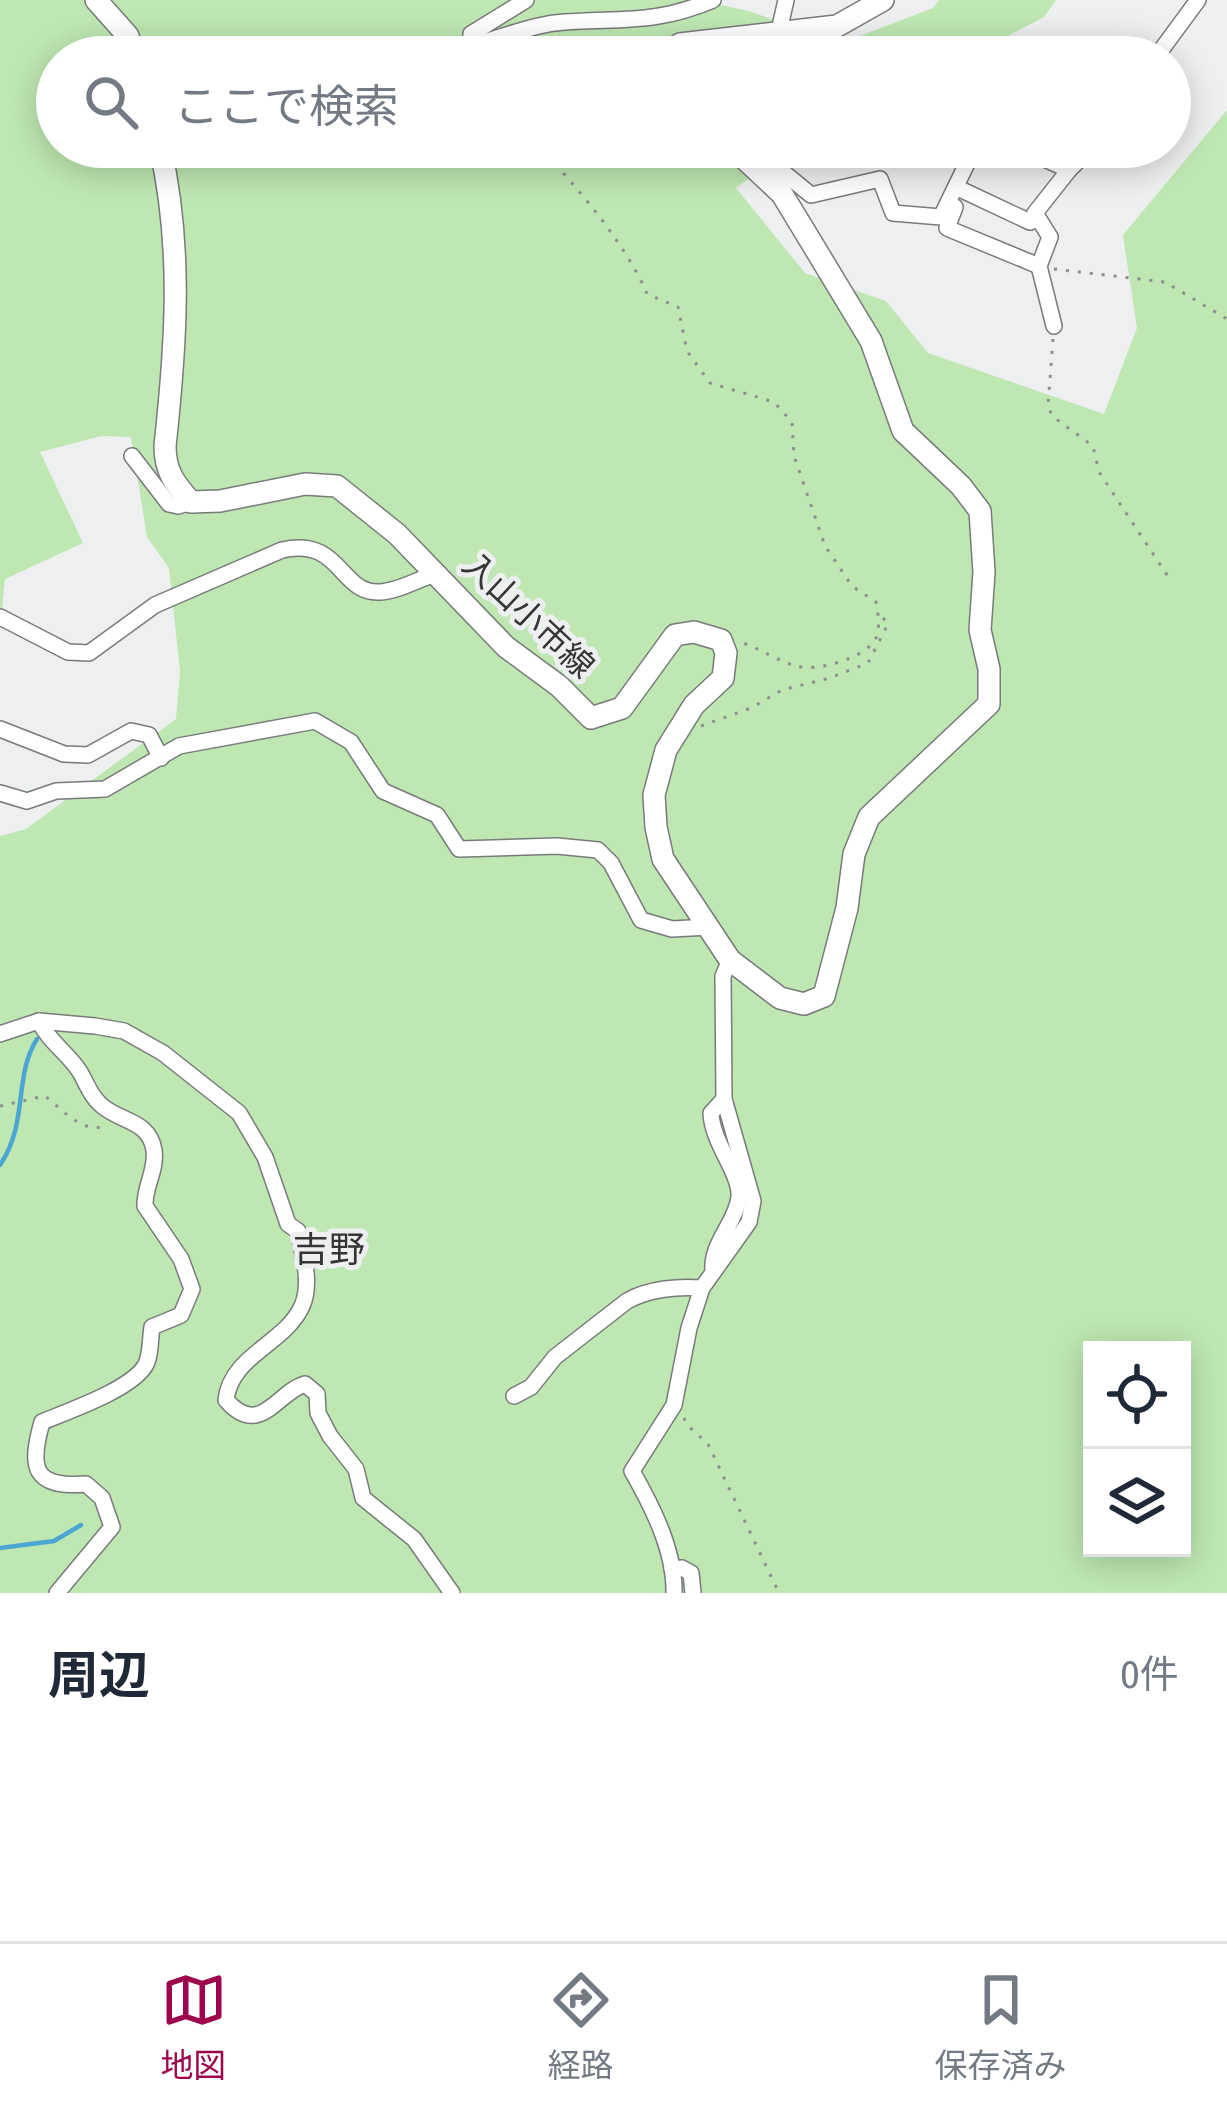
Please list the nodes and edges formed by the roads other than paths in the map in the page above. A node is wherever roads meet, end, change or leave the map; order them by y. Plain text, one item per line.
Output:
1 (97, 0) edge
2 (526, 0) edge
3 (712, 0) edge
4 (786, 0) edge
5 (883, 0) edge
6 (1198, 0) edge
7 (779, 31) junction
8 (128, 36) edge
9 (471, 36) edge
10 (504, 36) edge
11 (741, 36) edge
12 (1171, 36) edge
13 (165, 168) edge
14 (756, 168) edge
15 (778, 168) edge
16 (966, 168) edge
17 (1065, 168) edge
18 (1069, 170) joint
19 (958, 188) junction
20 (1038, 219) junction
21 (1039, 266) junction
22 (1054, 326) road end
23 (132, 456) dead end
24 (191, 502) junction
25 (435, 574) junction
26 (0, 617) edge
27 (0, 729) edge
28 (161, 758) junction
29 (0, 793) edge
30 (709, 927) junction
31 (730, 960) junction
32 (39, 1021) junction
33 (0, 1034) edge
34 (702, 1288) junction
35 (514, 1396) dead end
36 (672, 1568) junction
37 (57, 1593) edge
38 (452, 1593) edge
39 (674, 1593) edge
40 (693, 1593) edge

1 - 8 main road
2 - 9 street
3 - 10 street
4 - 7 street
5 - 7 main road
6 - 12 street
7 - 11 main road
13 - 24 main road
14 - 31 main road
15 - 19 street
16 - 19 street
17 - 18 street
18 - 20 street
19 - 20 street
19 - 21 street
20 - 21 street
21 - 22 street
23 - 24 street
24 - 25 main road, 入山小市線
25 - 26 street
25 - 30 main road, 入山小市線
27 - 28 street
28 - 29 street
28 - 30 street
30 - 31 main road
31 - 34 street
32 - 33 street
32 - 37 street
32 - 38 street
34 - 35 street
34 - 36 street
36 - 39 street
36 - 40 street

